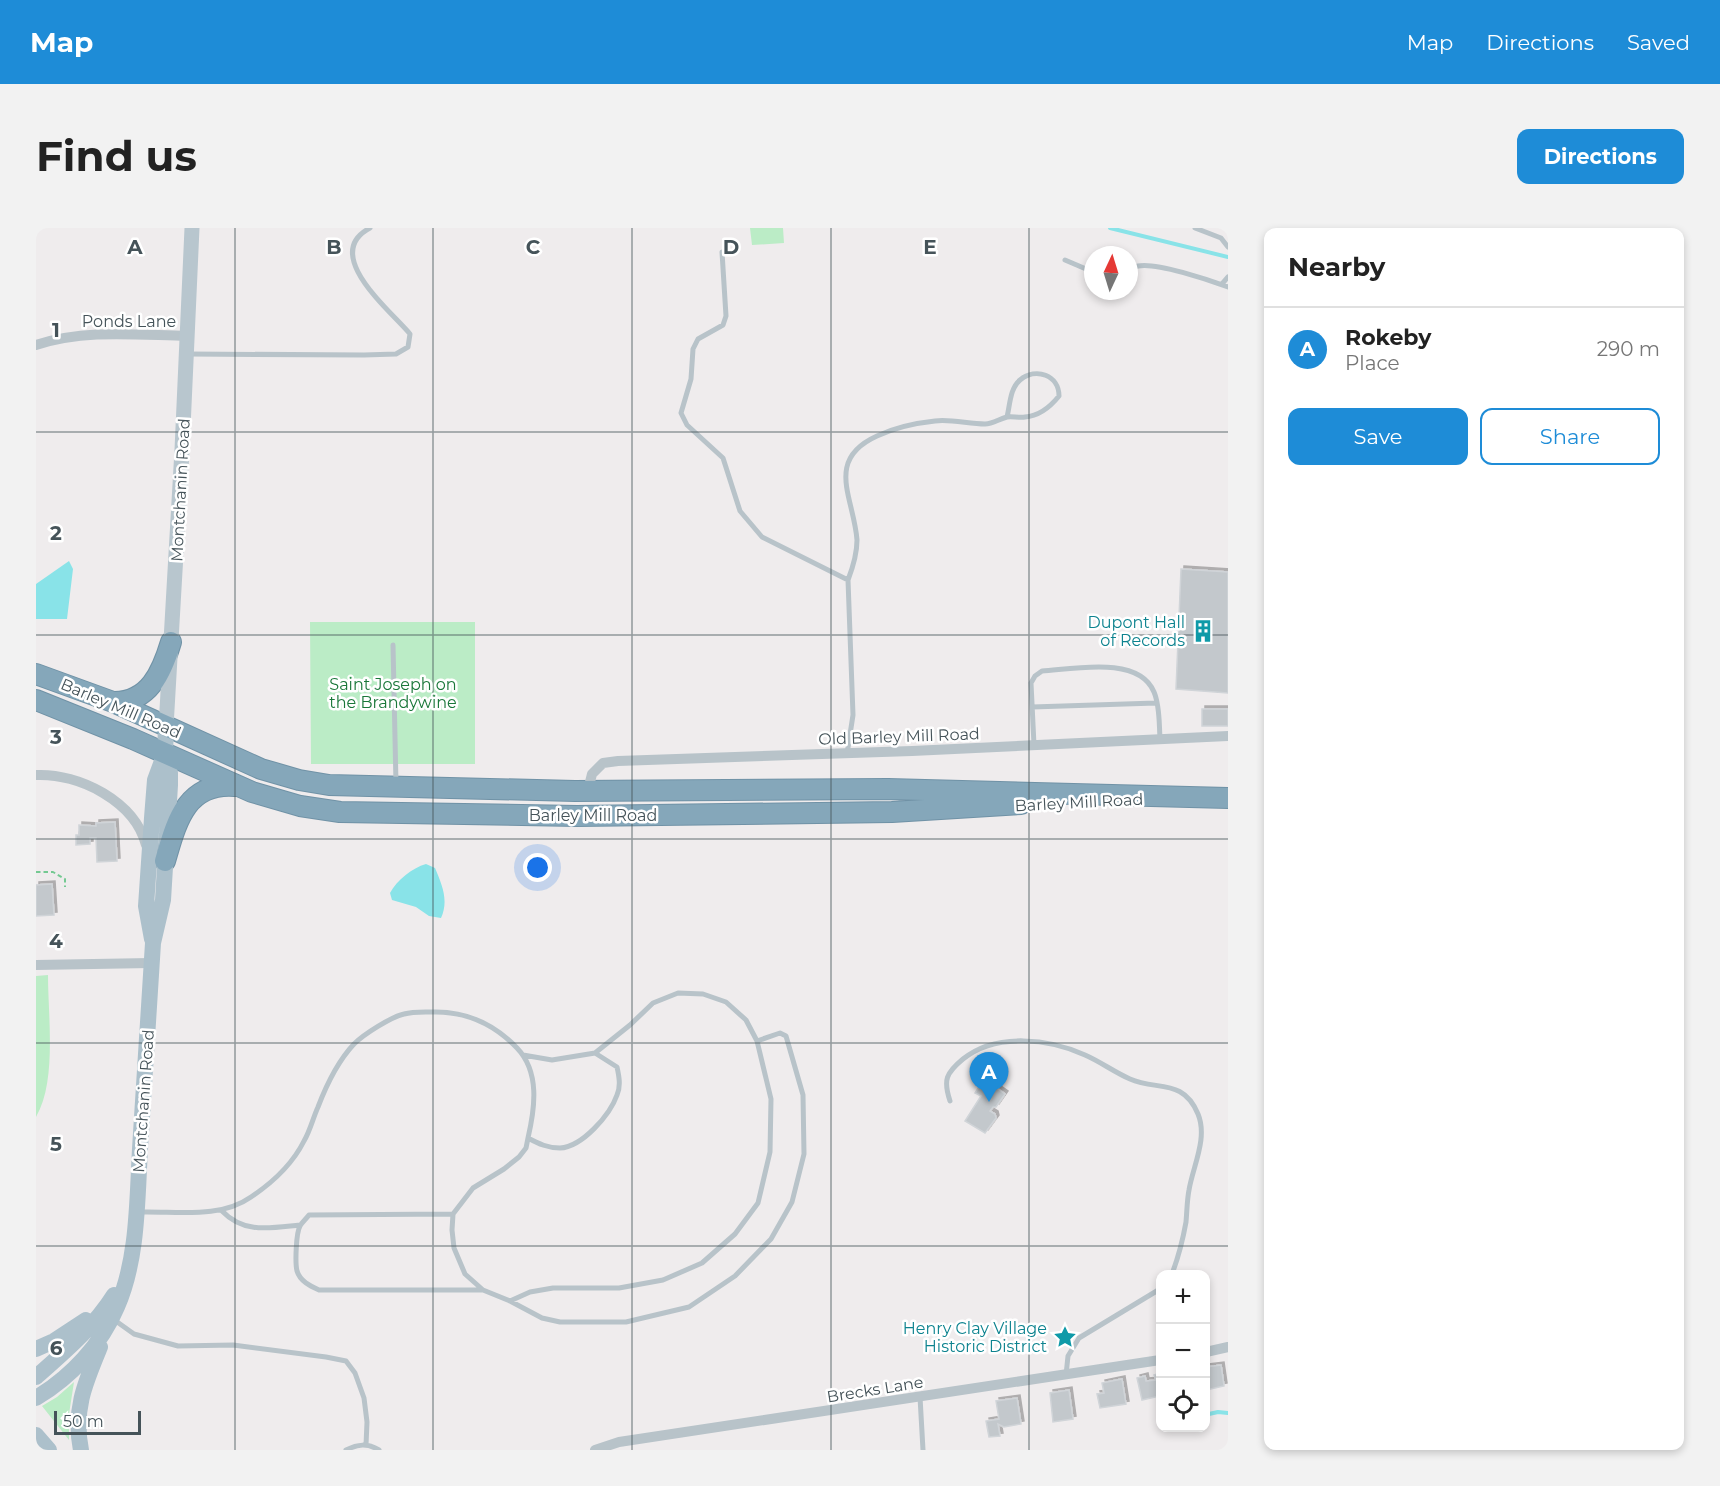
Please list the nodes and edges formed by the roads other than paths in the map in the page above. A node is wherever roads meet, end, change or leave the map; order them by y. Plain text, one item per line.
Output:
1 (192, 228) edge
2 (370, 228) edge
3 (1195, 228) edge
4 (1221, 238) junction
5 (1228, 238) edge
6 (1228, 247) edge
7 (722, 252) dead end
8 (1065, 260) dead end
9 (1138, 266) edge
10 (1084, 268) edge
11 (1228, 276) edge
12 (1225, 286) edge
13 (187, 336) junction
14 (36, 345) edge
15 (186, 354) junction
16 (1007, 417) junction
17 (848, 580) junction
18 (171, 642) junction
19 (393, 645) dead end
20 (36, 674) edge
21 (36, 700) edge
22 (113, 702) junction
23 (1156, 703) junction
24 (1032, 707) junction
25 (166, 727) junction
26 (1228, 736) edge
27 (1160, 738) junction
28 (1034, 745) junction
29 (165, 753) junction
30 (847, 754) junction
31 (36, 775) edge
32 (235, 786) junction
33 (396, 788) junction
34 (588, 790) junction
35 (1171, 798) junction
36 (1228, 798) edge
37 (427, 814) junction
38 (157, 865) junction
39 (151, 963) junction
40 (36, 964) edge
41 (757, 1041) junction
42 (595, 1053) junction
43 (523, 1055) junction
44 (950, 1101) dead end
45 (528, 1138) junction
46 (222, 1211) junction
47 (136, 1212) junction
48 (453, 1214) junction
49 (300, 1225) junction
50 (1173, 1270) edge
51 (483, 1290) junction
52 (1156, 1292) edge
53 (510, 1301) junction
54 (109, 1312) junction
55 (1228, 1347) edge
56 (36, 1349) edge
57 (1210, 1351) edge
58 (1156, 1361) edge
59 (1066, 1375) junction
60 (36, 1377) edge
61 (920, 1397) junction
62 (36, 1398) edge
63 (36, 1435) edge
64 (366, 1444) junction
65 (49, 1450) edge
66 (81, 1450) edge
67 (346, 1450) edge
68 (379, 1450) edge
69 (595, 1450) edge
70 (923, 1450) edge

1 - 13 main road, Montchanin Road
2 - 15 lane
3 - 4 lane
4 - 5 lane
4 - 6 lane
7 - 17 lane
8 - 10 lane
9 - 12 lane
11 - 12 lane
13 - 14 street, Ponds Lane
13 - 15 main road, Montchanin Road
15 - 18 main road, Montchanin Road
16 - 16 lane
16 - 17 lane
17 - 30 lane
18 - 22 highway
18 - 25 main road, Montchanin Road
19 - 33 lane
20 - 22 highway, Barley Mill Road
21 - 29 highway, Barley Mill Road
22 - 25 highway, Barley Mill Road
23 - 24 lane
23 - 24 lane
23 - 27 lane
24 - 28 lane
25 - 29 main road, Montchanin Road
25 - 33 highway, Barley Mill Road
26 - 27 street, Old Barley Mill Road
27 - 28 street, Old Barley Mill Road
28 - 30 street, Old Barley Mill Road
29 - 32 highway, Barley Mill Road
29 - 38 main road, Montchanin Road
30 - 34 street, Old Barley Mill Road
31 - 38 street
32 - 37 highway, Barley Mill Road
32 - 38 highway
33 - 34 highway, Barley Mill Road
34 - 35 highway, Barley Mill Road
34 - 37 highway
35 - 36 highway, Barley Mill Road
35 - 37 highway, Barley Mill Road
38 - 39 main road, Montchanin Road
39 - 40 street
39 - 47 main road, Montchanin Road
41 - 42 lane
41 - 53 lane
41 - 53 lane
42 - 43 lane
42 - 45 lane
43 - 45 lane
43 - 46 lane
44 - 50 lane
45 - 48 lane
46 - 47 lane
46 - 49 lane
47 - 54 main road, Montchanin Road
48 - 49 lane
48 - 51 lane
49 - 51 lane
51 - 53 lane
52 - 59 lane
54 - 56 main road
54 - 60 main road, Montchanin Road
54 - 62 main road, Montchanin Road
54 - 64 lane
54 - 66 main road
55 - 57 street
58 - 59 street, Brecks Lane
59 - 61 street, Brecks Lane
61 - 69 street, Brecks Lane
61 - 70 lane
63 - 65 main road
64 - 67 lane
64 - 68 lane

